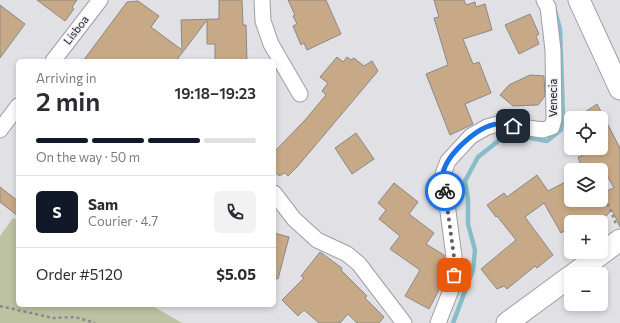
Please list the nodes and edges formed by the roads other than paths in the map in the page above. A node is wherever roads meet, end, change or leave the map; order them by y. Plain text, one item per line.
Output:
1 (100, 0) edge
2 (262, 0) edge
3 (544, 0) edge
4 (579, 0) edge
5 (55, 59) edge
6 (620, 89) edge
7 (300, 94) dead end
8 (16, 109) edge
9 (0, 130) edge
10 (276, 196) edge
11 (619, 234) edge
12 (582, 267) edge
13 (564, 281) edge
14 (404, 323) edge
15 (438, 323) edge
16 (507, 323) edge

1 - 5 street, Lisboa
2 - 7 street
3 - 15 street, Venecia
4 - 6 main road
8 - 9 street
10 - 14 street
11 - 12 main road
13 - 16 main road

